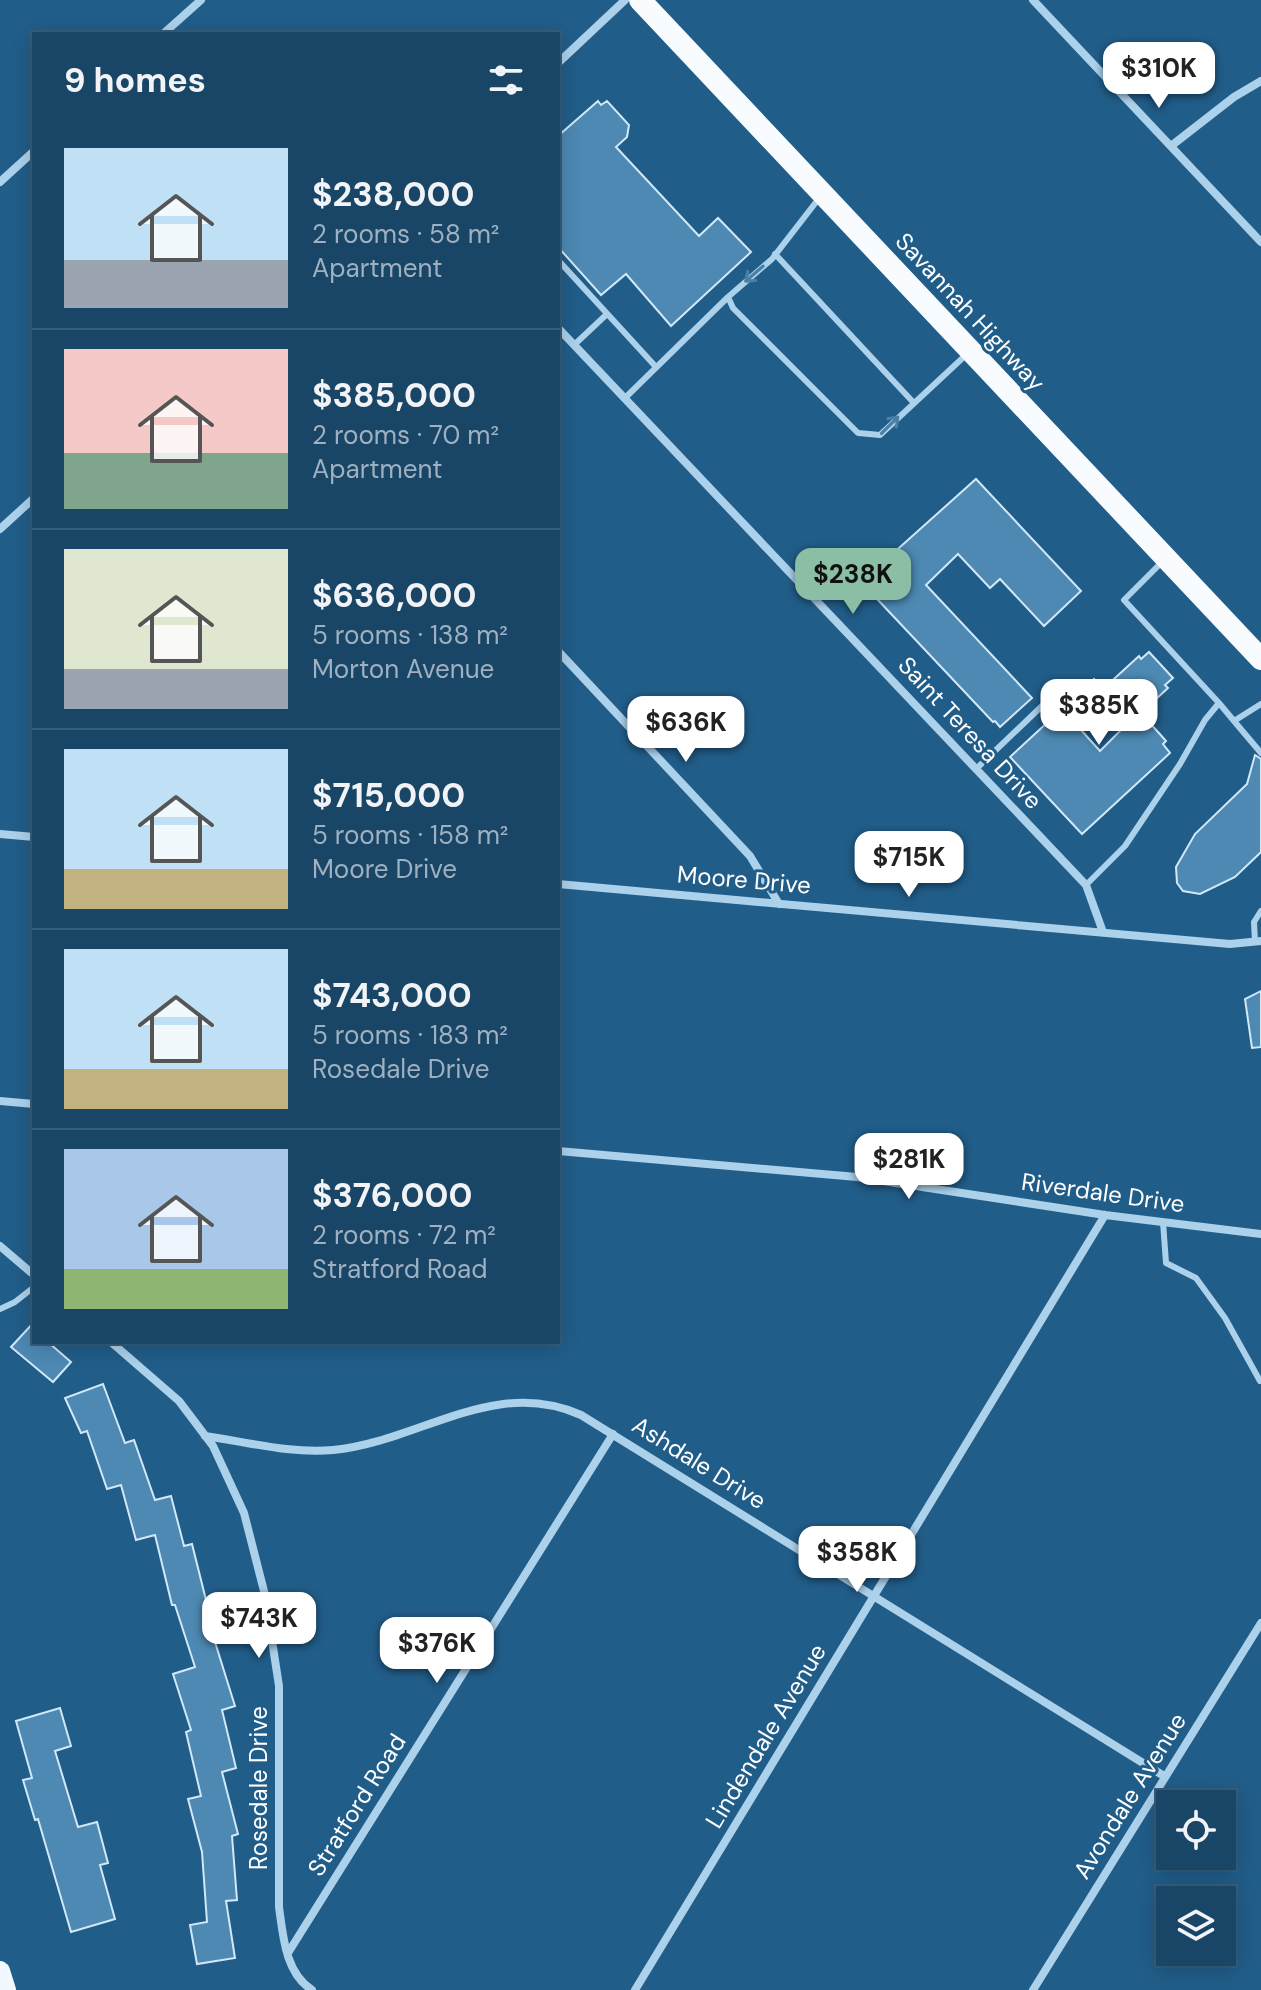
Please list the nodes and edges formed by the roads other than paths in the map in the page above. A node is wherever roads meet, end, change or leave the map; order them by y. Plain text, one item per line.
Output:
1 (201, 0) edge
2 (625, 0) edge
3 (640, 0) edge
4 (1033, 0) edge
5 (165, 32) edge
6 (560, 61) edge
7 (1261, 81) edge
8 (1171, 146) junction
9 (32, 153) edge
10 (0, 182) edge
11 (823, 194) junction
12 (1261, 242) edge
13 (775, 254) junction
14 (560, 262) edge
15 (728, 297) junction
16 (607, 314) junction
17 (560, 330) edge
18 (574, 345) junction
19 (970, 350) junction
20 (656, 367) junction
21 (625, 398) junction
22 (913, 402) junction
23 (32, 500) edge
24 (0, 529) edge
25 (1166, 558) junction
26 (560, 653) edge
27 (1261, 659) edge
28 (1219, 703) junction
29 (1261, 704) edge
30 (1043, 705) dead end
31 (1234, 721) junction
32 (1261, 753) edge
33 (976, 769) junction
34 (0, 834) edge
35 (32, 837) edge
36 (560, 884) edge
37 (1086, 885) junction
38 (779, 904) junction
39 (1261, 911) edge
40 (1103, 932) junction
41 (1258, 941) edge
42 (0, 1101) edge
43 (32, 1104) edge
44 (560, 1151) edge
45 (1105, 1215) junction
46 (1163, 1222) junction
47 (1261, 1234) edge
48 (0, 1246) edge
49 (32, 1273) edge
50 (32, 1289) edge
51 (0, 1309) edge
52 (113, 1344) edge
53 (1260, 1381) edge
54 (613, 1434) junction
55 (205, 1436) junction
56 (875, 1595) junction
57 (1261, 1623) edge
58 (1164, 1776) junction
59 (288, 1953) junction
60 (0, 1971) edge
61 (6, 1990) edge
62 (312, 1990) edge
63 (635, 1990) edge
64 (1033, 1990) edge

1 - 5 street
2 - 6 street
3 - 11 highway, Savannah Highway
4 - 8 street
7 - 8 street
8 - 12 street
9 - 10 street
11 - 13 lane
11 - 19 highway, Savannah Highway
13 -> 15 lane
13 - 22 lane
14 - 16 lane
15 - 20 lane
15 -> 22 lane
16 - 18 lane
16 - 20 lane
17 - 18 street, Saint Teresa Drive
18 - 21 street, Saint Teresa Drive
19 - 22 lane
19 - 25 highway, Savannah Highway
20 - 21 lane
21 - 33 street, Saint Teresa Drive
23 - 24 street
25 - 27 highway, Savannah Highway
25 - 28 lane
26 - 38 street
28 - 31 lane
28 - 37 lane
29 - 31 lane
30 - 33 lane
31 - 32 lane
33 - 37 street, Saint Teresa Drive
34 - 35 street
36 - 38 street, Moore Drive
37 - 40 street, Saint Teresa Drive
38 - 40 street, Moore Drive
39 - 41 lane
40 - 41 street, Moore Drive
42 - 43 street
44 - 45 street, Riverdale Drive
45 - 46 street, Riverdale Drive
45 - 56 street, Lindendale Avenue
46 - 47 street, Riverdale Drive
46 - 53 lane
48 - 49 street
50 - 51 lane
52 - 55 street, Rosedale Drive
54 - 55 street, Ashdale Drive
54 - 56 street, Ashdale Drive
54 - 59 street, Stratford Road
55 - 59 street, Rosedale Drive
56 - 58 street, Ashdale Drive
56 - 63 street, Lindendale Avenue
57 - 58 street, Avondale Avenue
58 - 64 street, Avondale Avenue
59 - 62 street, Rosedale Drive
60 - 61 main road

